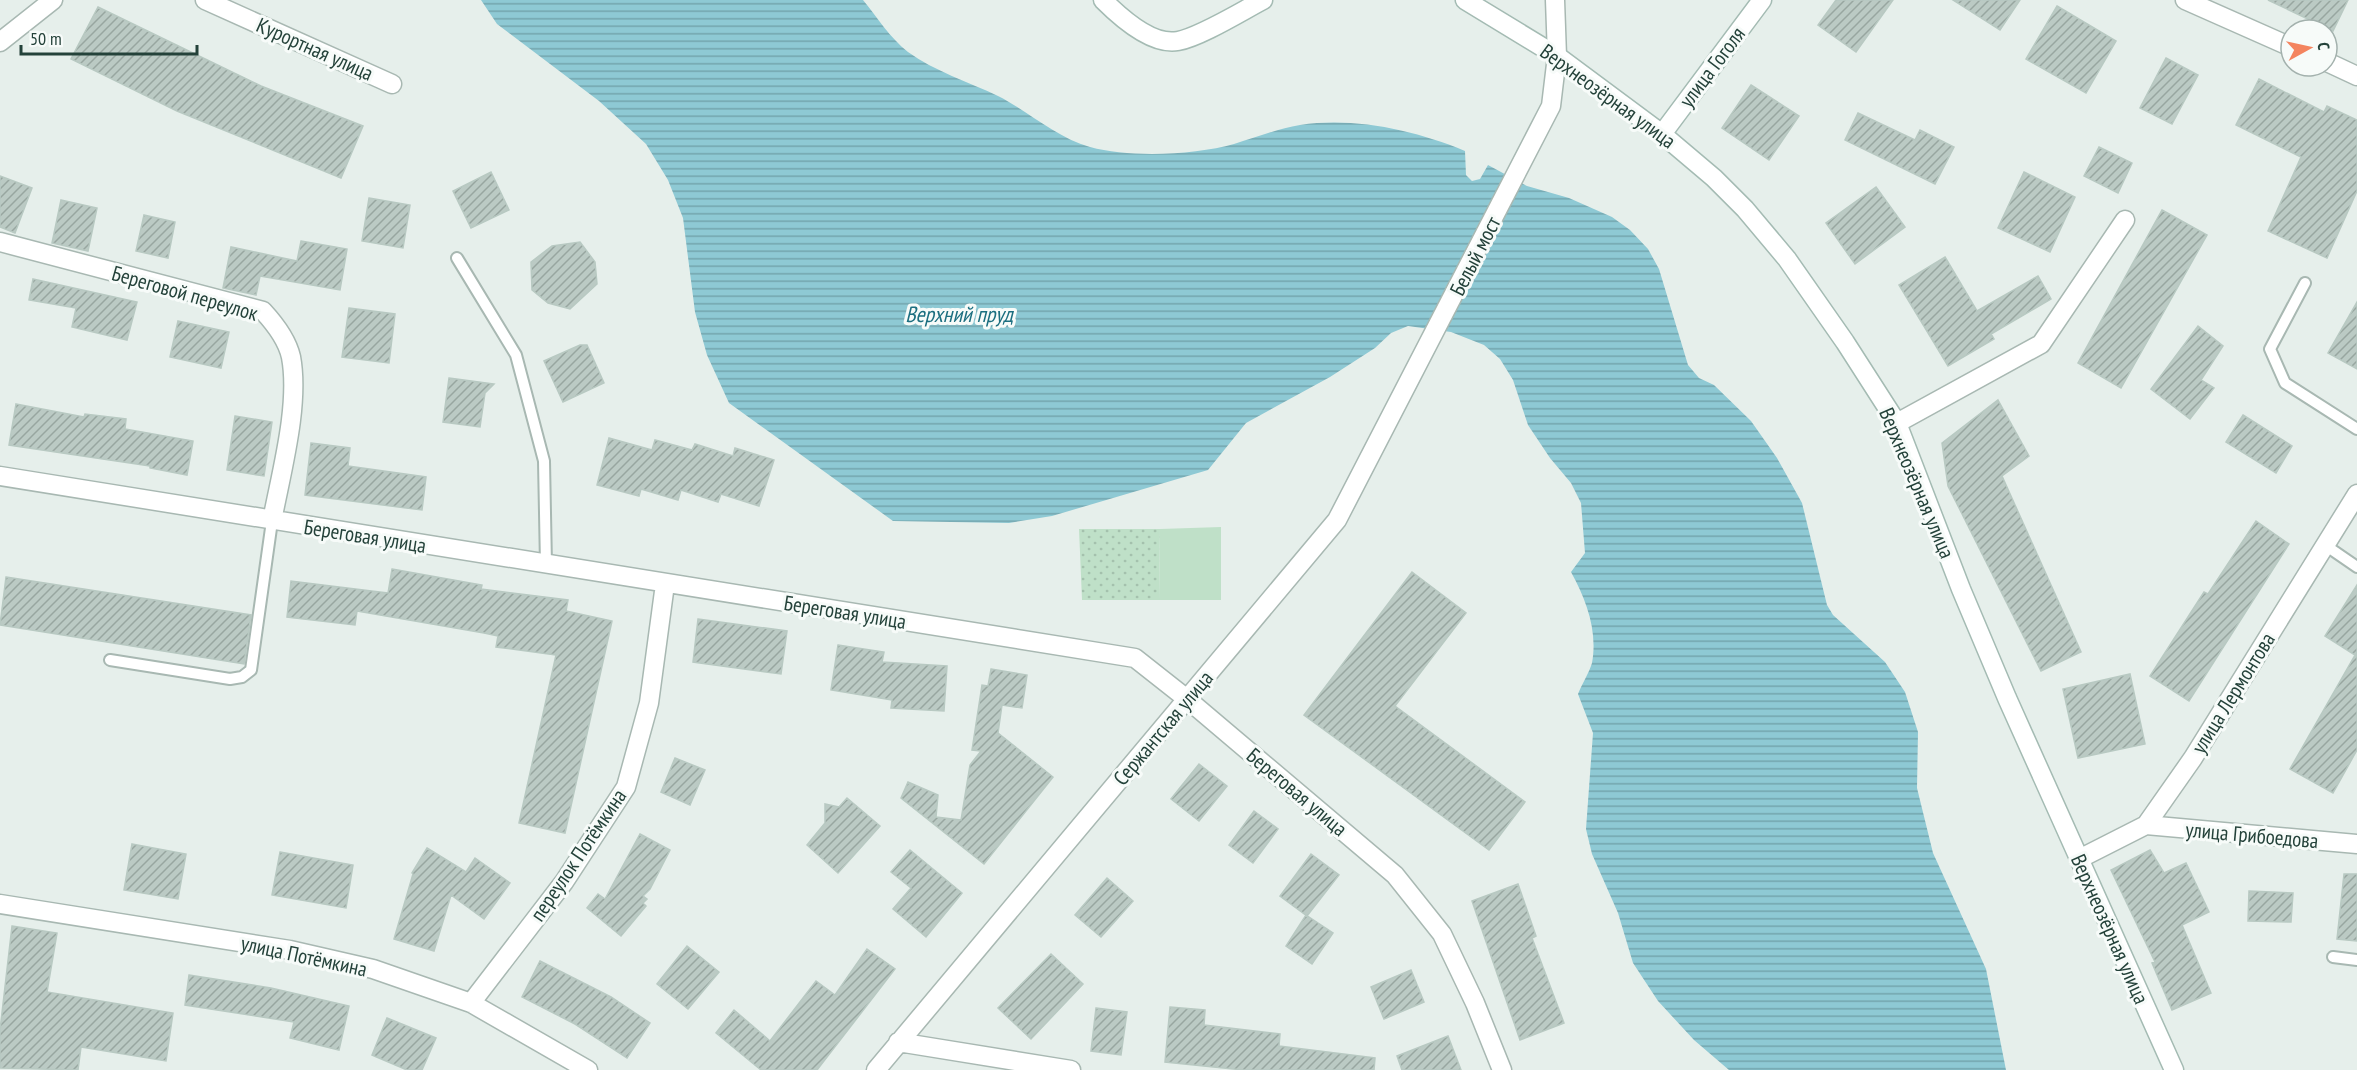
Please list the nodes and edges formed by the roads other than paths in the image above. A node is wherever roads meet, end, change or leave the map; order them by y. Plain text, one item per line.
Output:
1 (53, 0) edge
2 (206, 0) edge
3 (1103, 0) edge
4 (1263, 0) edge
5 (1465, 0) edge
6 (1555, 0) edge
7 (1762, 0) edge
8 (2185, 0) edge
9 (2279, 41) edge
10 (0, 42) edge
11 (1557, 56) junction
12 (2339, 68) edge
13 (2357, 76) edge
14 (392, 84) dead end
15 (1662, 134) junction
16 (2125, 220) dead end
17 (0, 242) edge
18 (457, 258) dead end
19 (2305, 283) dead end
20 (1418, 364) joint
21 (1897, 423) junction
22 (2357, 429) edge
23 (0, 476) edge
24 (2357, 494) edge
25 (273, 521) junction
26 (2325, 545) junction
27 (546, 565) junction
28 (2357, 567) edge
29 (665, 584) junction
30 (110, 660) dead end
31 (1187, 699) junction
32 (2146, 825) junction
33 (2357, 844) edge
34 (2079, 859) junction
35 (0, 904) edge
36 (2333, 957) dead end
37 (2357, 960) edge
38 (471, 1003) junction
39 (898, 1042) junction
40 (588, 1070) edge
41 (876, 1070) edge
42 (1071, 1070) edge
43 (1502, 1070) edge
44 (2174, 1070) edge

1 - 10 street
2 - 14 street, Курортная улица
3 - 4 street
5 - 11 street, Верхнеозёрная улица
6 - 11 street, Белый мост
7 - 15 street, улица Гоголя
8 - 9 street
11 - 15 street, Верхнеозёрная улица
11 - 20 street, Белый мост
12 - 13 street
15 - 21 street, Верхнеозёрная улица
16 - 21 street
17 - 25 street, Береговой переулок
18 - 27 lane
19 - 22 lane
20 - 31 street, Сержантская улица
21 - 34 street, Верхнеозёрная улица
23 - 25 street, Береговая улица
24 - 26 street, улица Лермонтова
25 - 27 street, Береговая улица
25 - 30 lane
26 - 28 lane
26 - 32 street, улица Лермонтова
27 - 29 street, Береговая улица
29 - 31 street, Береговая улица
29 - 38 street, переулок Потёмкина
31 - 39 street, Сержантская улица
31 - 43 street, Береговая улица
32 - 33 street, улица Грибоедова
32 - 34 street, улица Лермонтова
34 - 44 street, Верхнеозёрная улица
35 - 38 street, улица Потёмкина
36 - 37 lane
38 - 40 street, улица Потёмкина
39 - 41 street, Сержантская улица
39 - 42 street

